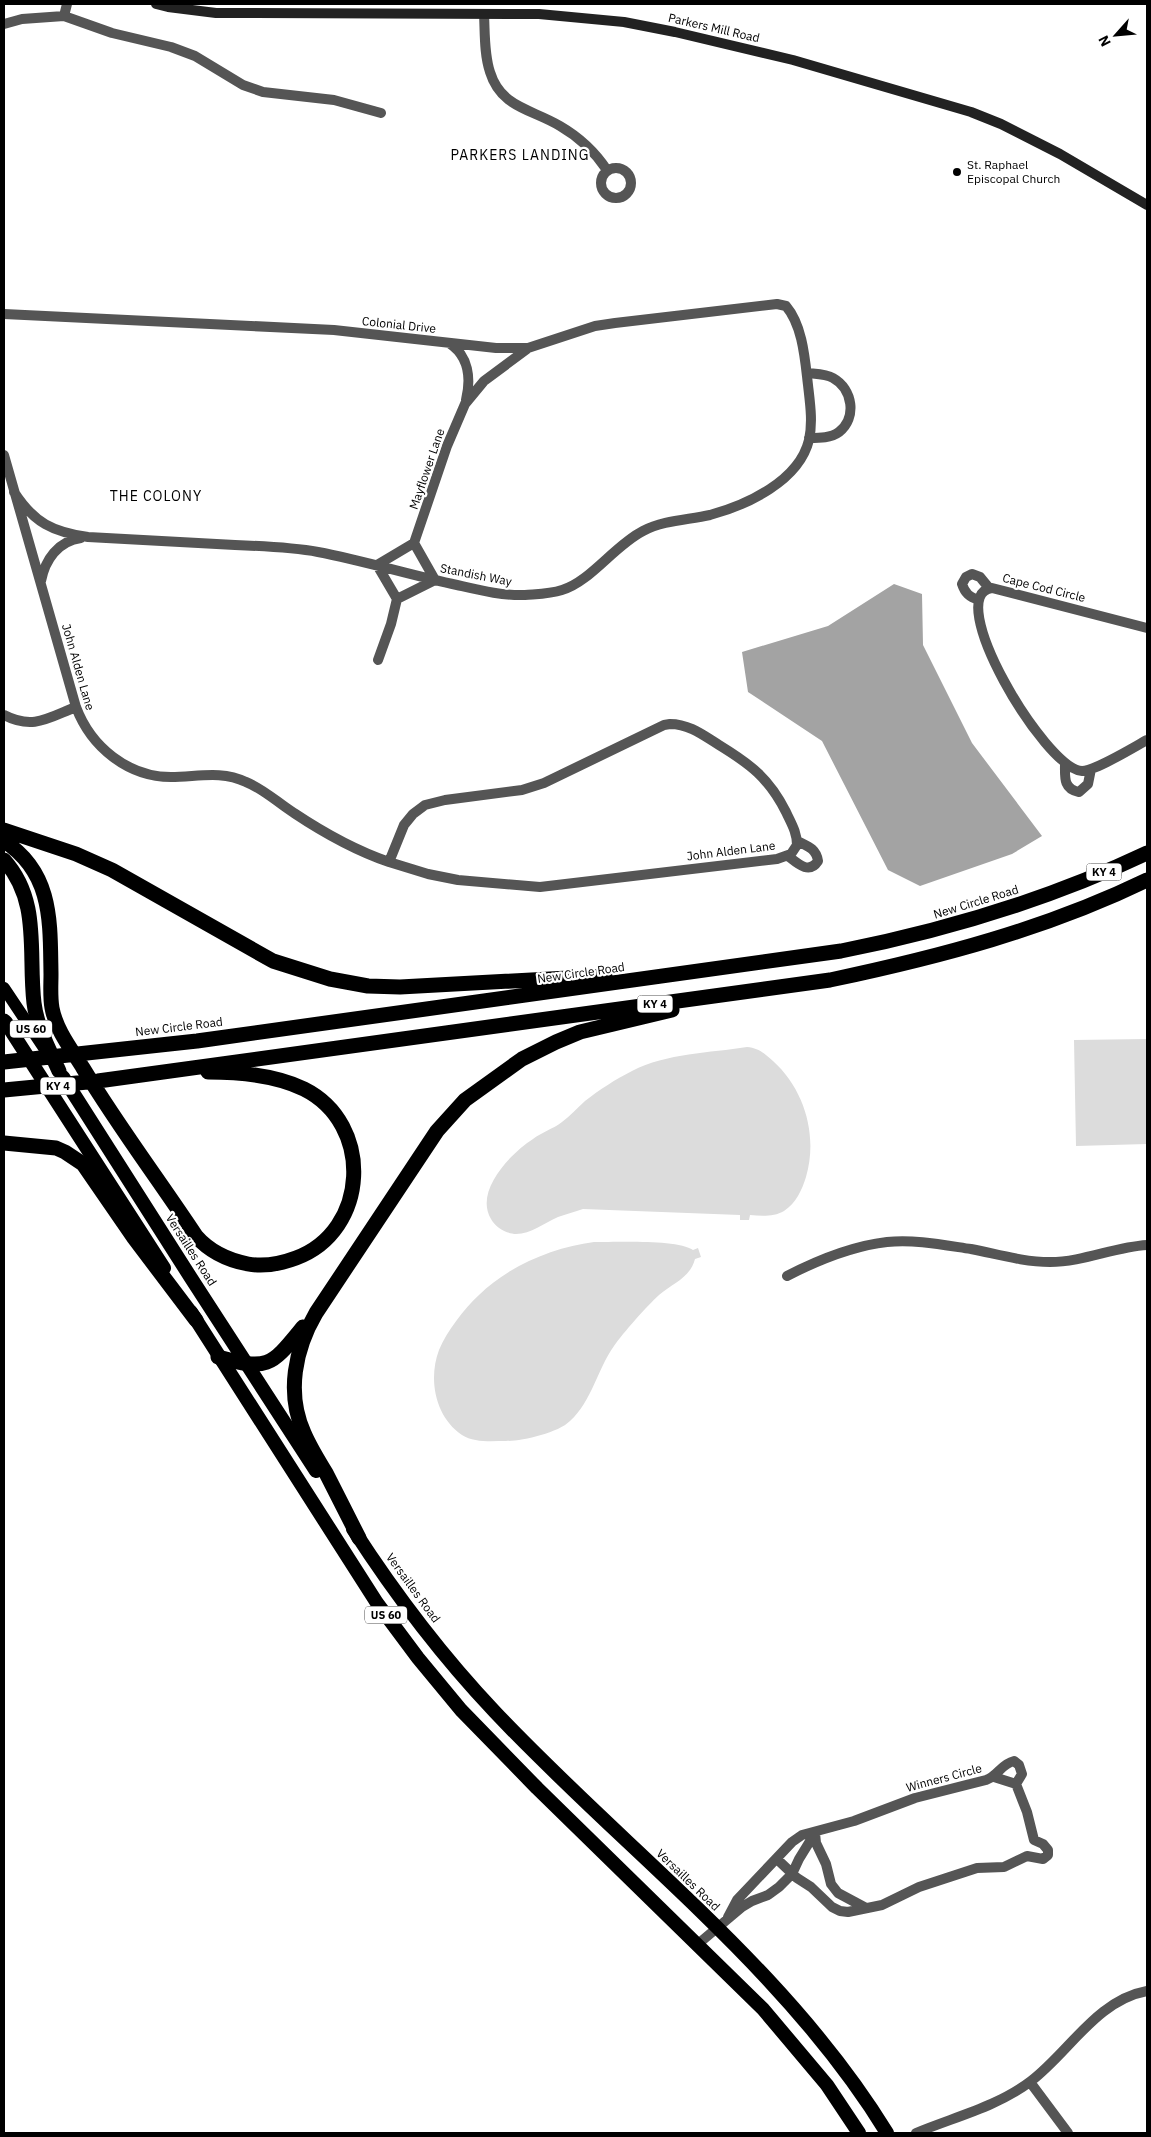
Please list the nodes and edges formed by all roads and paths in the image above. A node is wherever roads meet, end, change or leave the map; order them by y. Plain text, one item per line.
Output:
1 (66, 4) edge
2 (156, 4) edge
3 (484, 14) junction
4 (64, 16) junction
5 (4, 24) edge
6 (381, 113) dead end
7 (607, 170) dead end
8 (1147, 205) edge
9 (786, 306) joint
10 (9, 314) edge
11 (4, 320) edge
12 (449, 343) junction
13 (528, 348) junction
14 (807, 373) junction
15 (465, 404) junction
16 (809, 438) junction
17 (4, 455) edge
18 (14, 492) junction
19 (88, 537) junction
20 (414, 543) junction
21 (376, 565) junction
22 (435, 580) junction
23 (41, 582) junction
24 (989, 588) junction
25 (396, 599) junction
26 (979, 600) junction
27 (1147, 628) edge
28 (378, 660) dead end
29 (76, 707) junction
30 (4, 715) edge
31 (1147, 740) edge
32 (1065, 763) junction
33 (1090, 769) junction
34 (4, 830) edge
35 (4, 841) edge
36 (797, 841) junction
37 (1147, 853) edge
38 (788, 856) junction
39 (4, 860) edge
40 (388, 862) junction
41 (1147, 880) edge
42 (704, 971) junction
43 (4, 988) edge
44 (763, 989) junction
45 (4, 1021) edge
46 (4, 1062) edge
47 (59, 1071) junction
48 (149, 1073) junction
49 (10, 1089) edge
50 (4, 1143) edge
51 (1147, 1245) edge
52 (787, 1276) dead end
53 (316, 1313) junction
54 (196, 1320) junction
55 (218, 1357) junction
56 (248, 1365) junction
57 (359, 1538) junction
58 (994, 1777) junction
59 (1016, 1784) junction
60 (815, 1833) junction
61 (1034, 1840) junction
62 (1027, 1856) junction
63 (776, 1859) junction
64 (792, 1874) junction
65 (866, 1908) junction
66 (728, 1917) junction
67 (717, 1928) junction
68 (698, 1944) junction
69 (1147, 1991) edge
70 (1030, 2082) junction
71 (859, 2133) edge
72 (887, 2133) edge
73 (916, 2133) edge
74 (1068, 2133) edge

1 - 4 street
2 - 3 main road, Parkers Mill Road
3 - 7 street
3 - 8 main road, Parkers Mill Road
4 - 5 street
4 - 6 street
9 - 13 street, Colonial Drive
9 - 14 street, Standish Way
10 - 11 street
10 - 12 street, Colonial Drive
12 - 13 street, Colonial Drive
12 - 15 street, Mayflower Lane
13 - 15 street, Mayflower Lane
14 - 16 street, Standish Way
14 - 16 street
15 - 20 street, Mayflower Lane
16 - 22 street, Standish Way
17 - 18 street, John Alden Lane
18 - 19 street, Standish Way
18 - 23 street, John Alden Lane
19 - 21 street, Standish Way
19 - 23 street, Standish Way
20 - 21 street
20 - 22 street
21 - 22 street, Standish Way
21 - 25 street
22 - 25 street
23 - 29 street, John Alden Lane
24 - 26 street, Cape Cod Circle
24 - 26 street
24 - 27 street, Cape Cod Circle
25 - 28 street
26 - 32 street
29 - 30 street
29 - 40 street, John Alden Lane
31 - 33 street
32 - 33 street
32 - 33 street
34 - 42 highway
35 - 48 highway
36 - 38 street, John Alden Lane
36 - 38 street
36 - 40 street
37 - 42 highway, New Circle Road / KY 4
38 - 40 street, John Alden Lane
39 - 47 highway
41 - 44 highway, KY 4
42 - 46 highway, New Circle Road / KY 4
43 - 47 main road, Versailles Road / US 60
44 - 48 highway, KY 4
44 - 53 highway
45 - 54 highway, US 60
47 - 56 highway, Versailles Road / US 60
48 - 49 highway, KY 4
50 - 54 highway
51 - 52 street
53 - 56 highway
53 - 57 highway
54 - 55 highway, US 60
55 - 56 highway
55 - 68 highway, US 60
56 - 57 highway, Versailles Road / US 60
57 - 67 highway, Versailles Road / US 60
58 - 59 street
58 - 59 street, Winners Circle
58 - 60 street, Winners Circle
59 - 61 street, Winners Circle
60 - 63 street, Winners Circle
60 - 64 street, Winners Circle
60 - 65 street
61 - 62 street
61 - 62 street, Winners Circle
62 - 65 street, Winners Circle
63 - 64 street, Winners Circle
63 - 66 street, Winners Circle
64 - 65 street, Winners Circle
64 - 66 street, Winners Circle
66 - 67 street, Winners Circle
67 - 68 street, Winners Circle
67 - 72 highway, Versailles Road / US 60
68 - 71 highway, US 60
69 - 70 street
70 - 73 street
70 - 74 street

